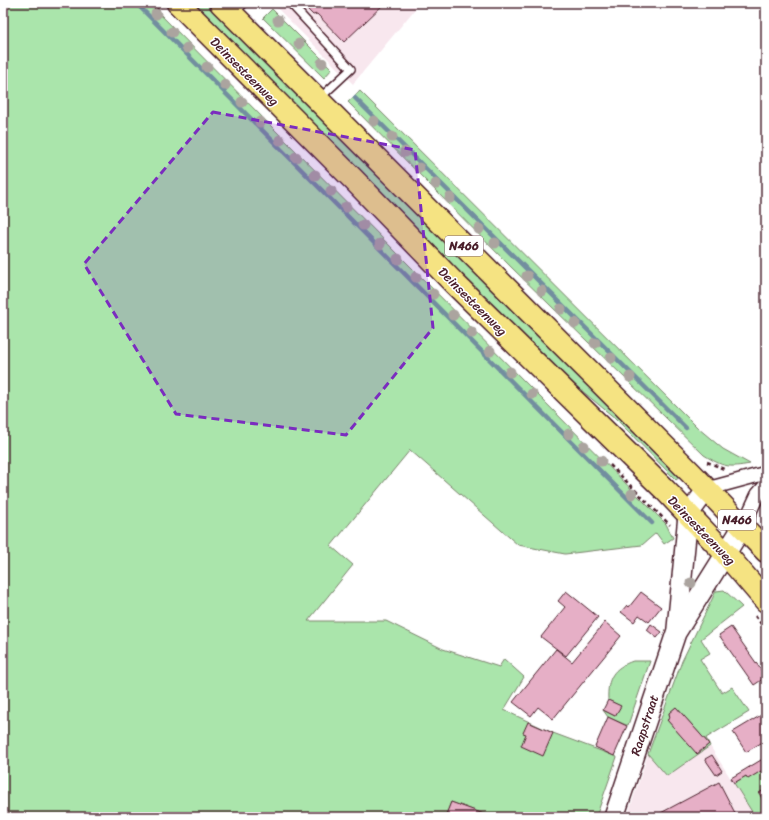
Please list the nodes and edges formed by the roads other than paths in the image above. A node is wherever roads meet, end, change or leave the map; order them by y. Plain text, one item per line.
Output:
1 (178, 3) edge
2 (290, 3) edge
3 (233, 7) edge
4 (319, 99) junction
5 (766, 473) edge
6 (766, 485) edge
7 (707, 489) junction
8 (688, 515) junction
9 (743, 526) junction
10 (766, 551) edge
11 (725, 553) junction
12 (766, 601) edge
13 (676, 633) junction
14 (614, 817) edge

1 - 8 highway, Deinsesteenweg / N466
2 - 4 lane
3 - 4 highway, N466
4 - 7 highway, N466
5 - 7 street
6 - 9 street
7 - 8 street
7 - 9 highway, N466
8 - 11 highway, Deinsesteenweg / N466
8 - 13 street, Raapstraat
9 - 10 highway, N466
9 - 11 street, Raapstraat
11 - 12 highway, Deinsesteenweg / N466
11 - 13 street, Raapstraat
13 - 14 street, Raapstraat

